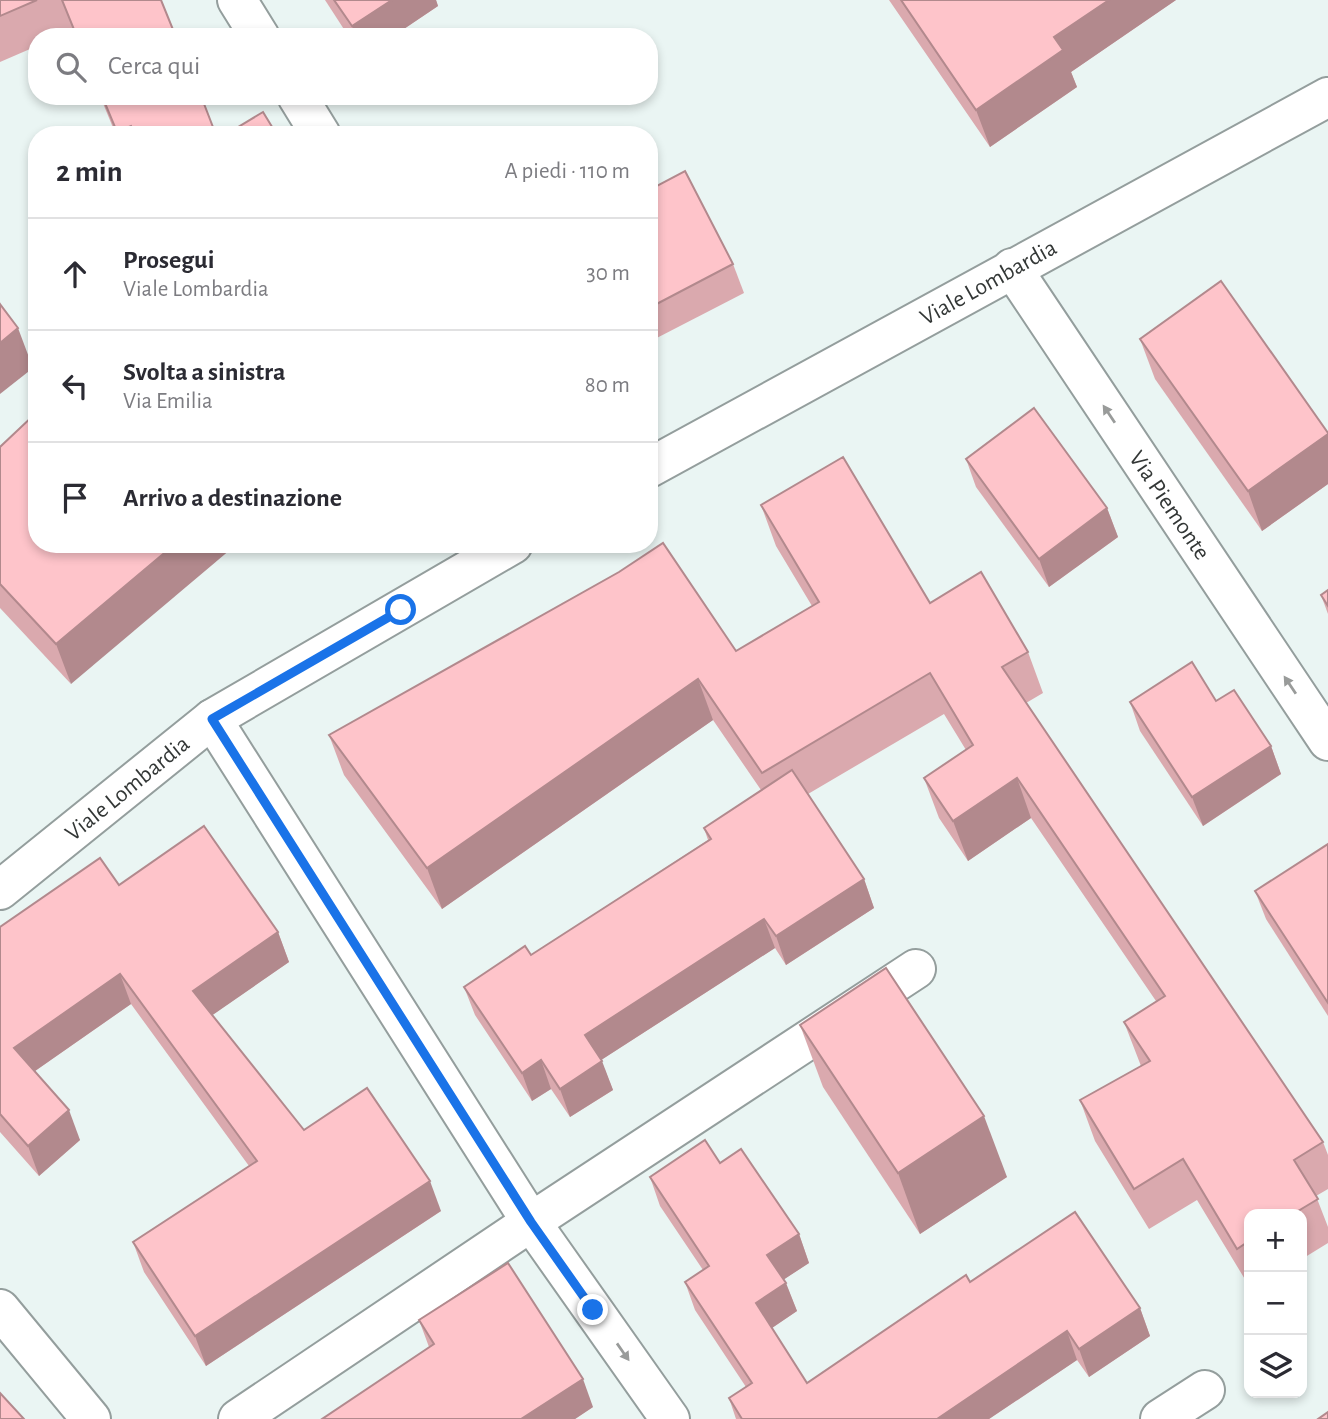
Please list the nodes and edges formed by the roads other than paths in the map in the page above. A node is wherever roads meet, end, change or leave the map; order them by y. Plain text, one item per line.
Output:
1 (237, 0) edge
2 (254, 28) edge
3 (1328, 97) edge
4 (303, 105) edge
5 (315, 126) edge
6 (1012, 268) junction
7 (658, 463) edge
8 (498, 553) edge
9 (212, 719) junction
10 (1328, 741) edge
11 (0, 890) edge
12 (916, 969) dead end
13 (531, 1222) junction
14 (0, 1309) edge
15 (1205, 1390) dead end
16 (91, 1419) edge
17 (238, 1419) edge
18 (670, 1419) edge
19 (1160, 1419) edge

1 - 2 street
3 - 6 street, Viale Lombardia
4 - 5 street
6 - 7 street, Viale Lombardia
10 -> 6 street, Via Piemonte
8 - 9 street, Viale Lombardia
9 - 11 street, Viale Lombardia
9 - 13 street
12 - 13 street
13 - 17 street
13 -> 18 street
14 - 16 street
15 - 19 street

